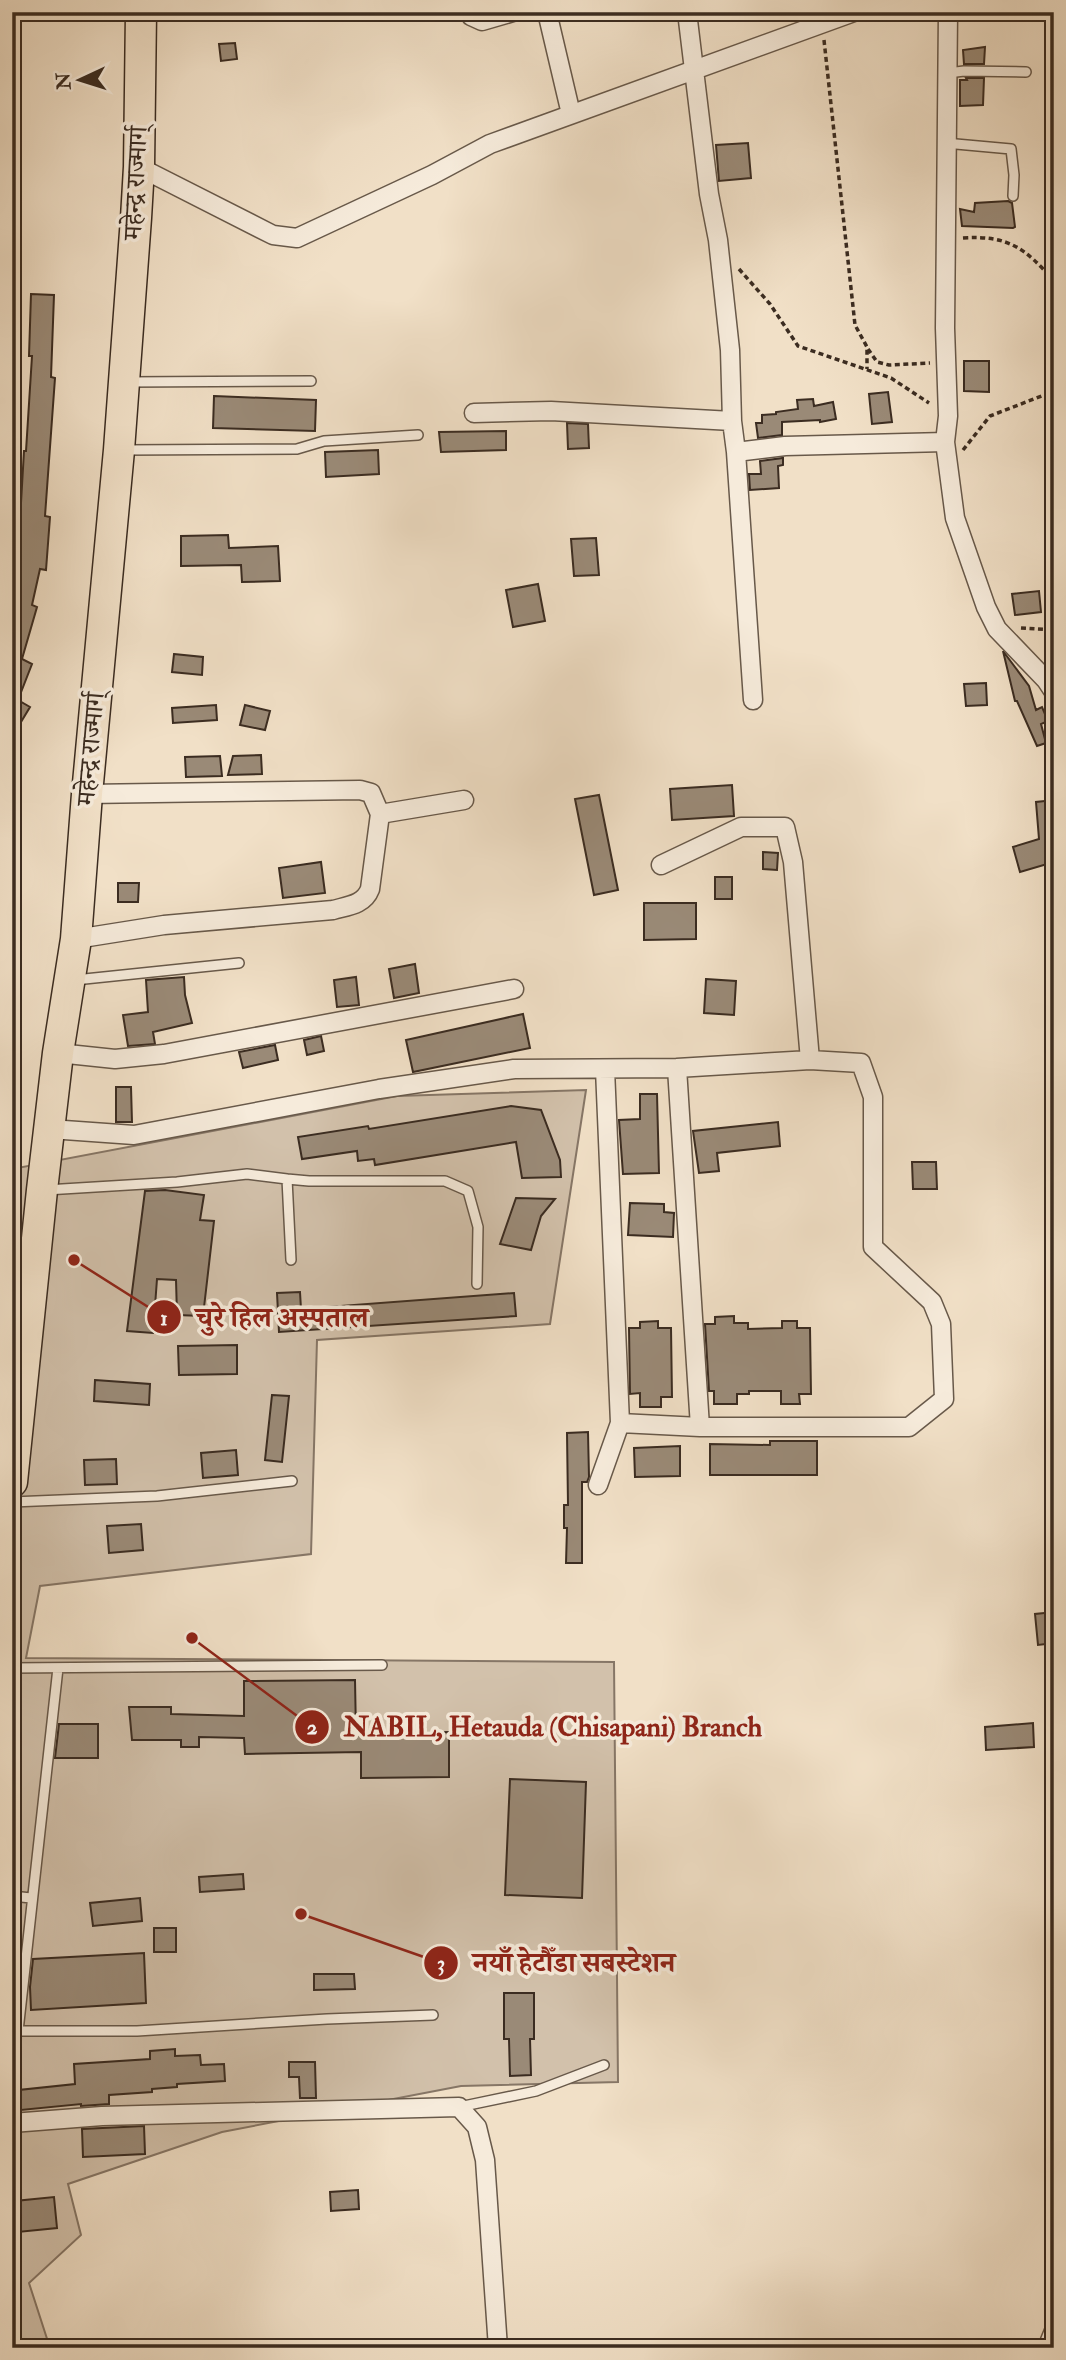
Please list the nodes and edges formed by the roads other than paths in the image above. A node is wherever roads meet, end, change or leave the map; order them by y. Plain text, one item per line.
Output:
1 (141, 12) edge
2 (468, 12) edge
3 (513, 12) edge
4 (547, 12) edge
5 (687, 12) edge
6 (854, 12) edge
7 (948, 12) edge
8 (696, 72) junction
9 (1026, 72) dead end
10 (948, 73) junction
11 (571, 114) junction
12 (945, 143) junction
13 (139, 167) junction
14 (1013, 197) dead end
15 (311, 381) dead end
16 (123, 382) junction
17 (474, 412) dead end
18 (732, 421) junction
19 (418, 435) dead end
20 (945, 442) junction
21 (119, 450) junction
22 (736, 452) junction
23 (1054, 692) edge
24 (753, 700) dead end
25 (87, 794) junction
26 (464, 800) dead end
27 (380, 814) junction
28 (661, 865) dead end
29 (76, 939) junction
30 (239, 963) dead end
31 (70, 980) junction
32 (514, 989) dead end
33 (58, 1053) junction
34 (810, 1060) junction
35 (677, 1068) junction
36 (605, 1069) junction
37 (50, 1129) junction
38 (287, 1179) junction
39 (42, 1190) junction
40 (291, 1260) dead end
41 (477, 1284) dead end
42 (620, 1423) junction
43 (700, 1427) junction
44 (292, 1481) dead end
45 (12, 1482) edge
46 (598, 1485) dead end
47 (12, 1502) edge
48 (382, 1665) dead end
49 (12, 1668) edge
50 (58, 1668) junction
51 (12, 1896) edge
52 (32, 1898) junction
53 (433, 2015) dead end
54 (15, 2031) edge
55 (604, 2065) dead end
56 (459, 2106) junction
57 (12, 2123) edge
58 (1054, 2331) edge
59 (498, 2348) edge
60 (1047, 2348) edge

1 - 13 highway, महेन्द्र राज्मार्ग्
2 - 3 street
4 - 11 street
5 - 8 street
6 - 8 street
7 - 10 street
8 - 11 street
8 - 18 street
9 - 10 lane
10 - 12 street
11 - 13 street
12 - 14 lane
12 - 20 street
13 - 16 highway, महेन्द्र राज्मार्ग्
15 - 16 lane
16 - 21 highway, महेन्द्र राज्मार्ग्
17 - 18 street
18 - 22 street
19 - 21 lane
20 - 22 street
20 - 23 street
21 - 25 highway, महेन्द्र राज्मार्ग्
22 - 24 street
25 - 27 street
25 - 29 highway, महेन्द्र राज्मार्ग्
26 - 27 street
27 - 29 street
28 - 34 street
29 - 31 highway, महेन्द्र राज्मार्ग्
30 - 31 lane
31 - 33 highway, महेन्द्र राज्मार्ग्
32 - 33 street
33 - 37 highway, महेन्द्र राज्मार्ग्
34 - 35 street
34 - 43 street
35 - 36 street
35 - 43 street
36 - 37 street
36 - 42 street
37 - 39 highway, महेन्द्र राज्मार्ग्
38 - 39 lane
38 - 40 lane
38 - 41 lane
39 - 45 highway, महेन्द्र राज्मार्ग्
42 - 43 street
42 - 46 street
44 - 47 lane
48 - 50 lane
49 - 50 lane
50 - 52 lane
51 - 52 lane
52 - 54 lane
53 - 54 lane
55 - 56 lane
56 - 57 street
56 - 59 street
58 - 60 street

